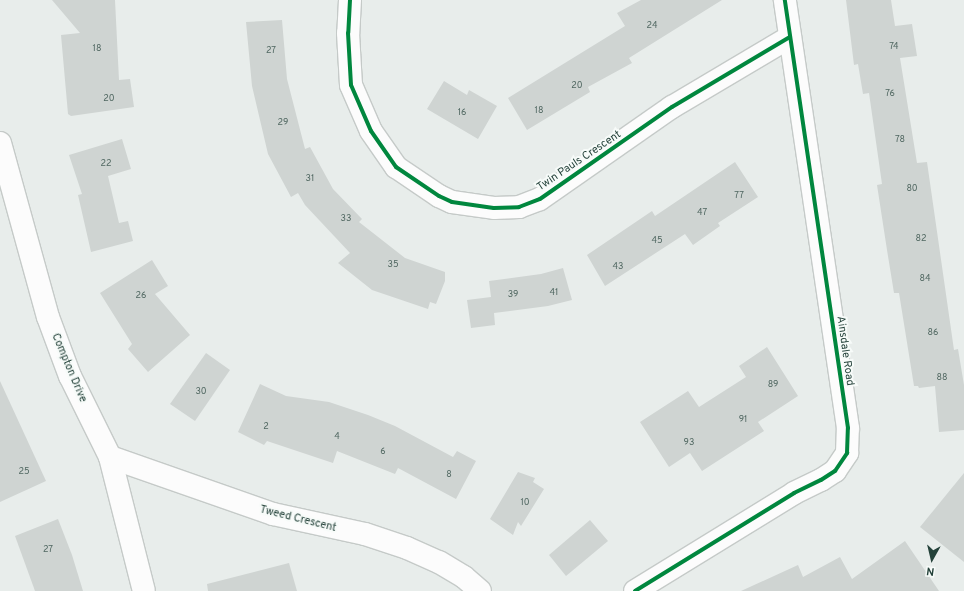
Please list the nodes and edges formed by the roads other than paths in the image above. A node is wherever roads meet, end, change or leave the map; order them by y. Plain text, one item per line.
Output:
1 (350, 0) edge
2 (785, 0) edge
3 (790, 38) junction
4 (0, 143) edge
5 (110, 457) junction
6 (144, 591) edge
7 (480, 591) edge
8 (636, 591) edge

1 - 3 street, Twin Pauls Crescent
2 - 3 street, Ainsdale Road
3 - 8 street, Ainsdale Road
4 - 5 street, Compton Drive
5 - 6 street, Compton Drive
5 - 7 street, Tweed Crescent

